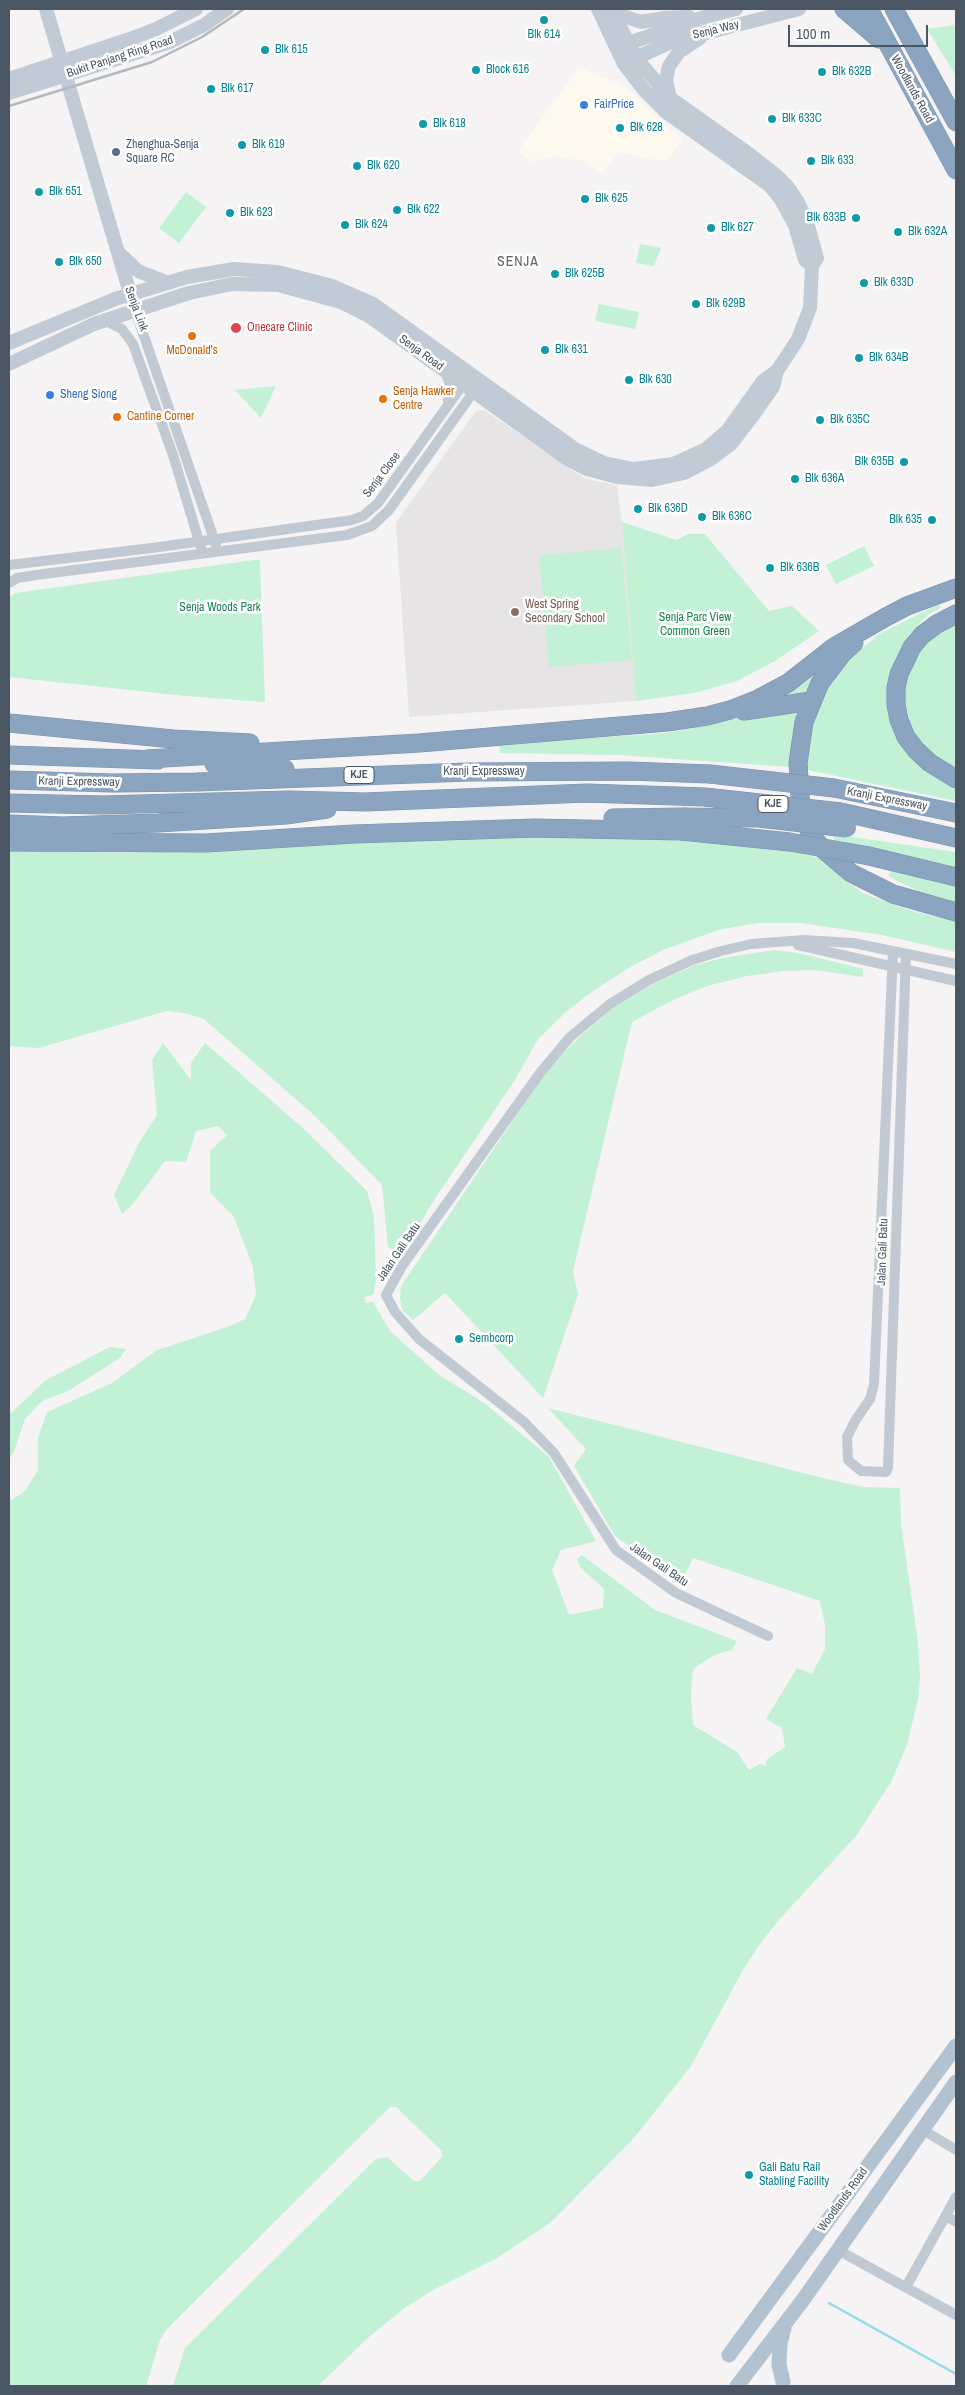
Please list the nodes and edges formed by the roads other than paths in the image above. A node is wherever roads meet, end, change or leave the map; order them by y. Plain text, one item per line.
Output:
1 (46, 9) edge
2 (196, 9) edge
3 (227, 9) edge
4 (598, 9) edge
5 (736, 9) edge
6 (799, 9) edge
7 (844, 9) edge
8 (869, 9) edge
9 (894, 9) edge
10 (612, 11) edge
11 (705, 17) junction
12 (178, 19) junction
13 (719, 29) junction
14 (192, 31) junction
15 (621, 46) junction
16 (890, 49) junction
17 (61, 61) junction
18 (630, 61) junction
19 (9, 79) edge
20 (67, 80) junction
21 (9, 93) edge
22 (670, 98) junction
23 (956, 122) edge
24 (746, 160) junction
25 (956, 170) edge
26 (116, 250) junction
27 (166, 282) junction
28 (130, 294) junction
29 (135, 310) junction
30 (104, 320) junction
31 (9, 344) edge
32 (9, 364) edge
33 (438, 365) junction
34 (472, 382) junction
35 (448, 406) junction
36 (215, 540) junction
37 (200, 542) junction
38 (218, 551) junction
39 (203, 553) junction
40 (9, 565) edge
41 (9, 583) edge
42 (956, 588) edge
43 (956, 614) edge
44 (874, 624) junction
45 (811, 701) junction
46 (707, 716) junction
47 (9, 723) edge
48 (333, 747) junction
49 (9, 755) edge
50 (147, 759) junction
51 (361, 774) junction
52 (9, 780) edge
53 (956, 780) edge
54 (364, 802) junction
55 (9, 803) edge
56 (956, 813) edge
57 (844, 820) junction
58 (9, 824) edge
59 (682, 824) junction
60 (956, 838) edge
61 (9, 842) edge
62 (956, 877) edge
63 (956, 912) edge
64 (777, 942) junction
65 (893, 951) junction
66 (906, 954) junction
67 (956, 964) edge
68 (892, 968) junction
69 (905, 971) junction
70 (956, 981) edge
71 (768, 1636) dead end
72 (956, 2046) edge
73 (956, 2082) edge
74 (923, 2130) junction
75 (956, 2150) edge
76 (956, 2197) edge
77 (946, 2216) junction
78 (956, 2222) edge
79 (838, 2250) junction
80 (783, 2282) junction
81 (906, 2287) junction
82 (803, 2300) junction
83 (956, 2315) edge
84 (785, 2324) junction
85 (729, 2355) dead end
86 (783, 2382) dead end
87 (736, 2386) edge

1 - 17 street, Senja Link
2 - 12 street, Bukit Panjang Ring Road
3 - 14 street, Bukit Panjang Ring Road
4 - 15 street, Senja Road
5 - 11 street, Senja Way
6 - 13 street, Senja Way
7 - 16 highway
8 - 16 highway, Woodlands Road
9 - 23 highway, Woodlands Road
10 - 11 street
10 - 15 street, Senja Road
11 - 15 street, Senja Way
12 - 14 street
12 - 17 street, Bukit Panjang Ring Road
13 - 18 street, Senja Way
13 - 22 street
14 - 20 street, Bukit Panjang Ring Road
15 - 18 street, Senja Road
16 - 25 highway, Woodlands Road
17 - 19 street, Bukit Panjang Ring Road
17 - 20 street, Senja Link
18 - 22 street, Senja Road
18 - 24 street, Senja Road
20 - 21 street, Bukit Panjang Ring Road
20 - 26 street, Senja Link
22 - 24 street, Senja Road
24 - 34 street, Senja Road
26 - 27 street
26 - 28 street, Senja Link
27 - 28 street, Senja Road
27 - 34 street, Senja Road
28 - 29 street, Senja Link
28 - 31 street, Senja Road
29 - 30 street, Senja Road
29 - 33 street, Senja Road
29 - 36 street, Senja Link
30 - 32 street, Senja Road
30 - 37 street, Senja Link
33 - 34 street, Senja Road
33 - 35 street
34 - 35 street, Senja Close
34 - 38 street, Senja Close
35 - 36 street, Senja Close
36 - 37 street, Senja Close
36 - 38 street
37 - 39 street
37 - 40 street, Senja Close
38 - 39 street, Senja Close
39 - 41 street, Senja Close
42 - 44 highway
43 - 53 highway
44 - 45 highway
44 - 46 highway
45 - 46 highway
45 - 63 highway
46 - 48 highway
47 - 48 highway
48 - 50 highway
49 - 50 highway
50 - 51 highway
51 - 52 highway, Kranji Expressway / KJE
51 - 56 highway, Kranji Expressway / KJE, bridge
54 - 55 highway, KJE
54 - 57 highway, Kranji Expressway / KJE, bridge
54 - 58 highway
57 - 59 highway, bridge
57 - 60 highway, Kranji Expressway / KJE
59 - 61 highway
59 - 62 highway, bridge
64 - 65 street, Jalan Gali Batu
64 - 68 street, Jalan Gali Batu
64 - 71 street, Jalan Gali Batu
65 - 66 street, Jalan Gali Batu
65 - 68 street, Jalan Gali Batu
66 - 67 street, Jalan Gali Batu
66 - 69 street, Jalan Gali Batu
68 - 69 street, Jalan Gali Batu
68 - 69 street, Jalan Gali Batu
69 - 70 street, Jalan Gali Batu
72 - 80 main road, Woodlands Road
73 - 74 main road, Woodlands Road
74 - 75 street
74 - 79 main road, Woodlands Road
76 - 77 street
77 - 78 street
77 - 81 street
79 - 81 street
79 - 82 main road, Woodlands Road
80 - 82 main road
80 - 85 main road, Woodlands Road
81 - 83 street
82 - 84 main road, Woodlands Road
84 - 86 main road
84 - 87 main road, Woodlands Road

